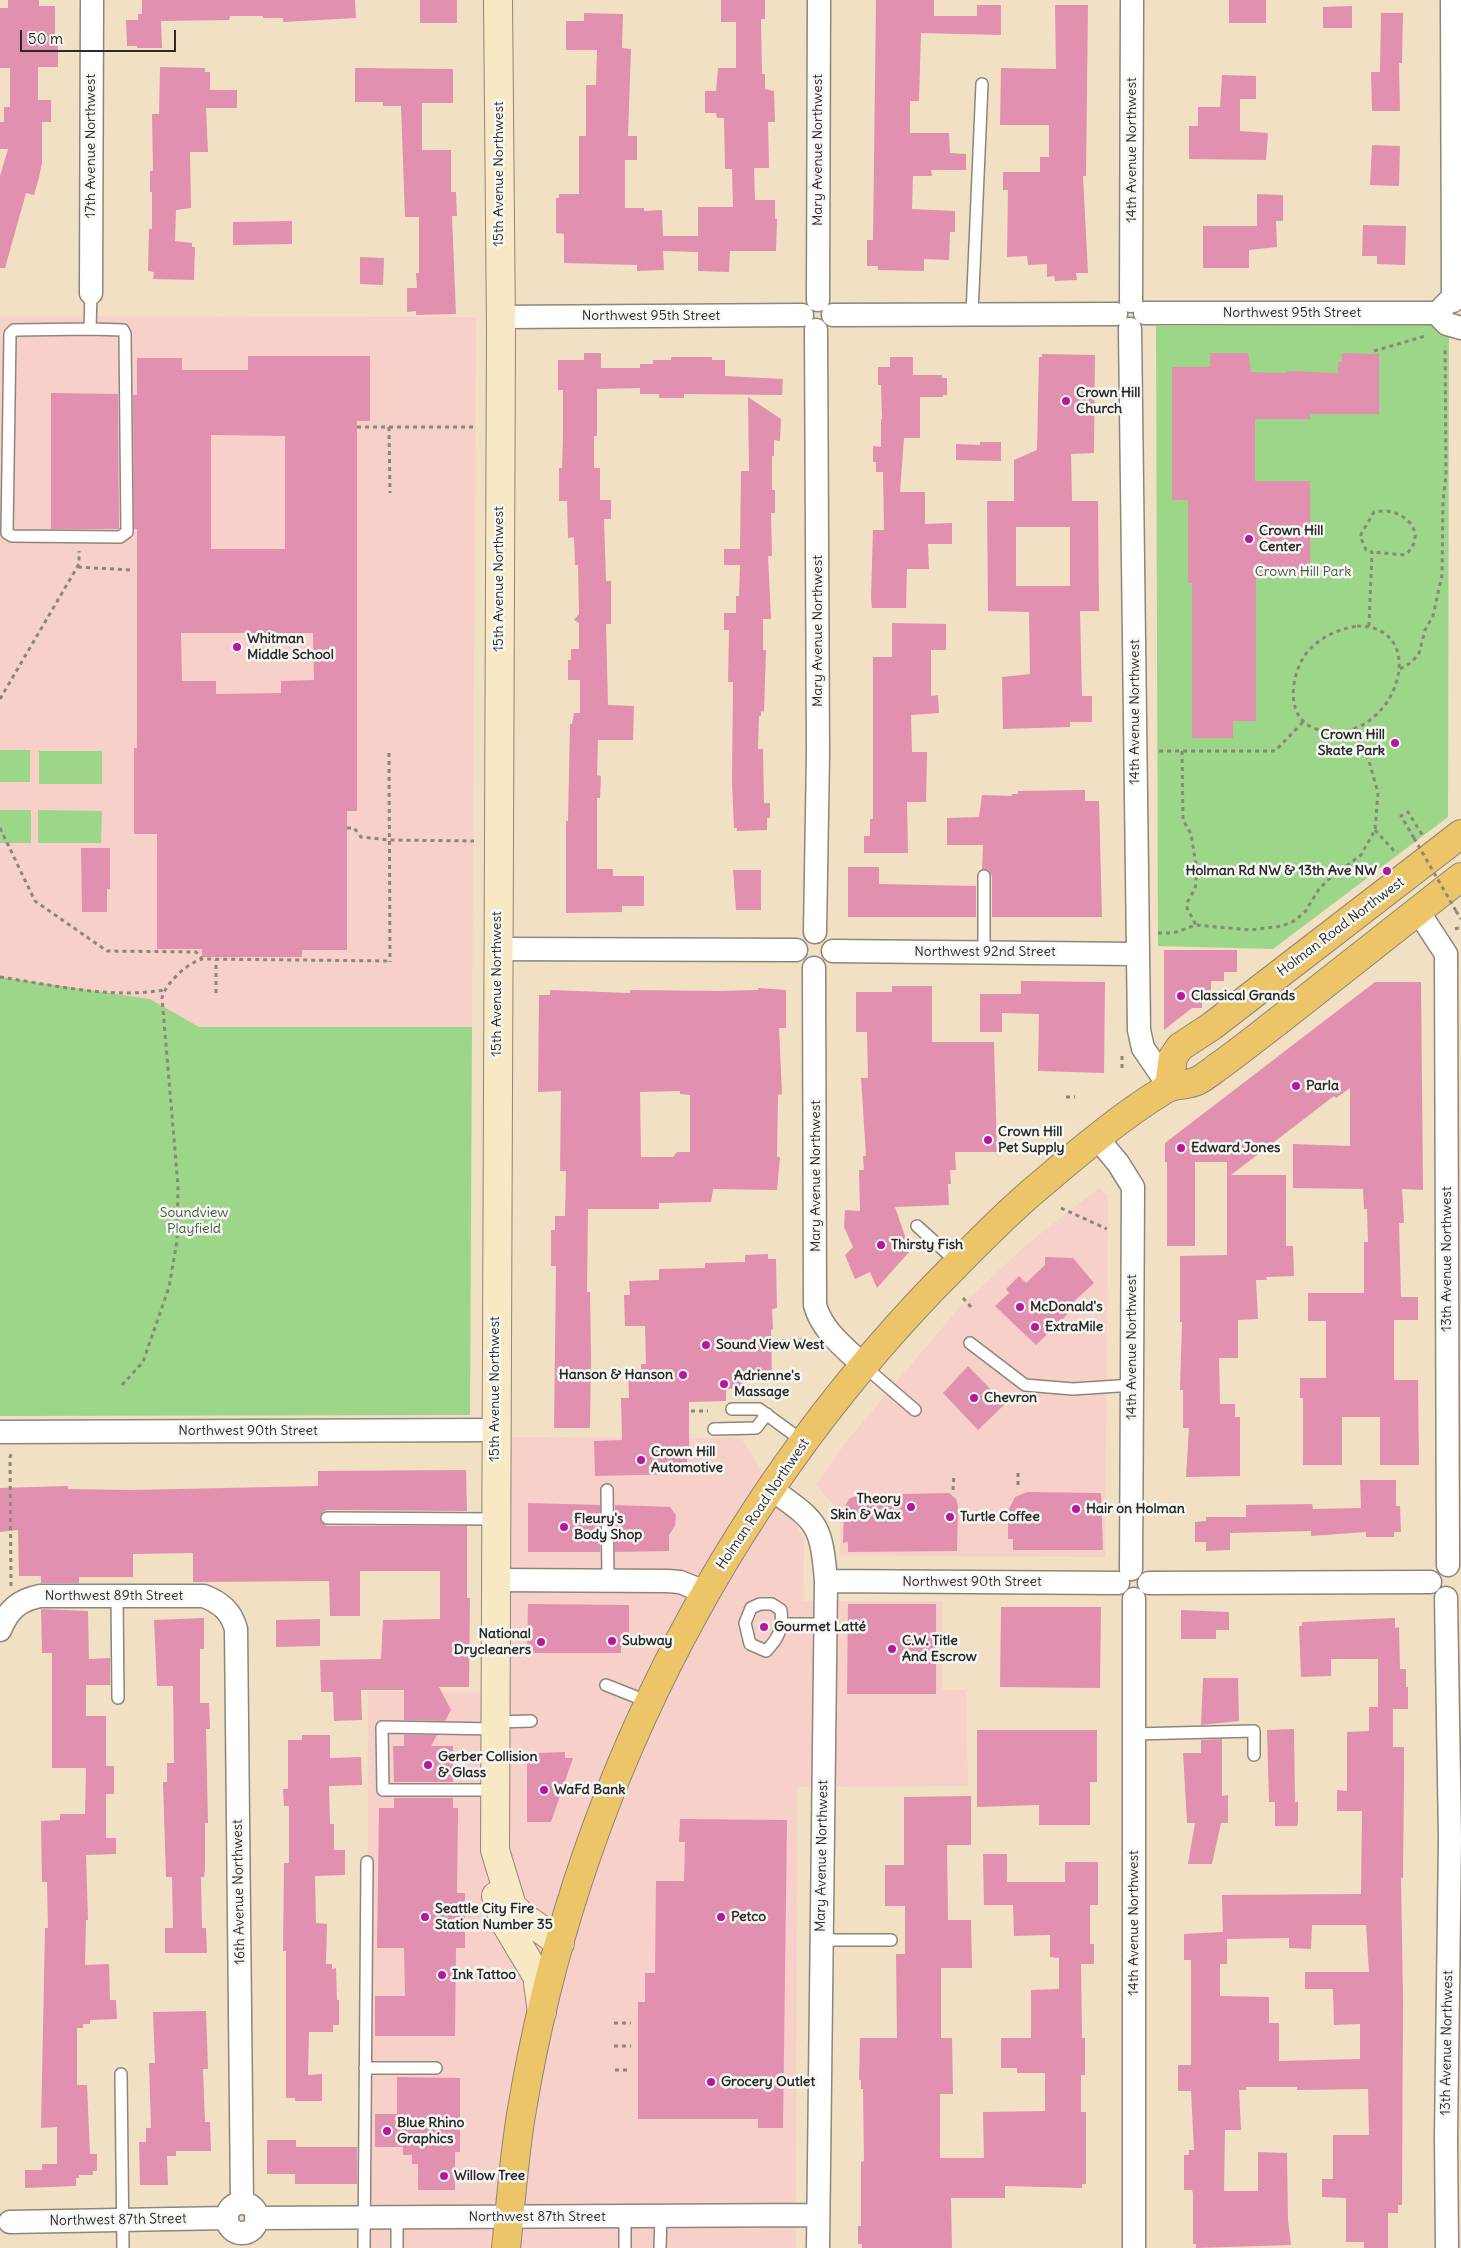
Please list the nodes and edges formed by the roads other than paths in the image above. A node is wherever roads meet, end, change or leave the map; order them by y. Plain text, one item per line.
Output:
1 (92, 0) edge
2 (498, 0) edge
3 (819, 0) edge
4 (1132, 0) edge
5 (1452, 0) edge
6 (982, 84) dead end
7 (91, 292) joint
8 (1451, 306) edge
9 (972, 314) junction
10 (1131, 314) junction
11 (817, 315) junction
12 (500, 317) junction
13 (90, 330) junction
14 (1453, 335) edge
15 (1461, 834) edge
16 (984, 876) dead end
17 (1461, 877) edge
18 (1418, 911) junction
19 (815, 932) junction
20 (497, 949) junction
21 (796, 950) junction
22 (833, 951) junction
23 (984, 952) junction
24 (1136, 954) junction
25 (1453, 954) edge
26 (814, 968) junction
27 (1169, 1086) junction
28 (1097, 1138) junction
29 (918, 1226) dead end
30 (958, 1263) junction
31 (970, 1343) dead end
32 (864, 1366) junction
33 (1132, 1385) junction
34 (732, 1409) dead end
35 (915, 1410) dead end
36 (767, 1414) junction
37 (714, 1429) dead end
38 (495, 1430) junction
39 (0, 1432) edge
40 (804, 1442) junction
41 (770, 1488) junction
42 (607, 1490) dead end
43 (327, 1518) dead end
44 (495, 1519) junction
45 (1454, 1569) edge
46 (1125, 1576) junction
47 (495, 1580) junction
48 (608, 1580) junction
49 (826, 1581) junction
50 (1430, 1582) junction
51 (1141, 1591) junction
52 (705, 1592) junction
53 (1454, 1595) edge
54 (116, 1596) junction
55 (204, 1596) joint
56 (5, 1620) edge
57 (782, 1624) dead end
58 (825, 1624) junction
59 (606, 1685) dead end
60 (118, 1698) dead end
61 (649, 1702) junction
62 (531, 1721) dead end
63 (496, 1725) junction
64 (1134, 1734) junction
65 (1254, 1755) dead end
66 (495, 1790) junction
67 (495, 1850) junction
68 (367, 1862) dead end
69 (821, 1940) junction
70 (891, 1940) dead end
71 (560, 1943) junction
72 (542, 2012) junction
73 (365, 2068) junction
74 (436, 2068) dead end
75 (121, 2074) dead end
76 (818, 2215) junction
77 (624, 2216) junction
78 (660, 2216) junction
79 (364, 2217) junction
80 (397, 2217) junction
81 (509, 2217) junction
82 (124, 2219) junction
83 (3, 2223) edge
84 (242, 2224) edge
85 (124, 2248) edge
86 (364, 2248) edge
87 (397, 2248) edge
88 (506, 2248) edge
89 (625, 2248) edge
90 (660, 2248) edge
91 (818, 2248) edge
92 (1134, 2248) edge
93 (1447, 2248) edge

1 - 7 street, 17th Avenue Northwest
2 - 12 main road, 15th Avenue Northwest
3 - 11 street, Mary Avenue Northwest
4 - 10 street, 14th Avenue Northwest
5 - 8 street
6 - 9 lane
7 - 13 lane
8 - 10 street, Northwest 95th Street
8 - 14 street
9 - 10 street, Northwest 95th Street
9 - 11 street, Northwest 95th Street
10 - 24 street, 14th Avenue Northwest
11 - 12 street, Northwest 95th Street
11 - 19 street, Mary Avenue Northwest
12 - 20 main road, 15th Avenue Northwest
13 - 13 lane
15 - 27 main road, Holman Road Northwest
16 - 23 lane
17 - 18 main road, Holman Road Northwest
18 - 25 street
18 - 27 main road, Holman Road Northwest
19 - 21 street
19 - 22 street
20 - 21 street
20 - 38 main road, 15th Avenue Northwest
21 - 26 street
22 - 23 street, Northwest 92nd Street
22 - 26 street
23 - 24 street, Northwest 92nd Street
24 - 27 street, 14th Avenue Northwest
25 - 45 street, 13th Avenue Northwest
26 - 32 street, Mary Avenue Northwest
27 - 28 main road, Holman Road Northwest
28 - 30 main road, Holman Road Northwest
28 - 33 street, 14th Avenue Northwest
29 - 30 lane
30 - 32 main road, Holman Road Northwest
31 - 33 lane
32 - 35 lane
32 - 40 main road, Holman Road Northwest
33 - 46 street, 14th Avenue Northwest
34 - 36 lane
36 - 37 lane
36 - 40 lane
38 - 39 street, Northwest 90th Street
38 - 44 main road, 15th Avenue Northwest
40 - 41 main road, Holman Road Northwest
41 - 49 street, Mary Avenue Northwest
41 - 52 main road, Holman Road Northwest
42 - 48 lane
43 - 44 lane
44 - 47 main road, 15th Avenue Northwest
45 - 50 street
46 - 49 street, Northwest 90th Street
46 - 51 street
47 - 48 street
47 - 63 main road, 15th Avenue Northwest
48 - 52 street
49 - 58 street, Mary Avenue Northwest
50 - 51 street
50 - 53 street
51 - 64 street, 14th Avenue Northwest
52 - 61 main road, Holman Road Northwest
53 - 93 street, 13th Avenue Northwest
54 - 55 street, Northwest 89th Street
54 - 56 street, Northwest 89th Street
54 - 60 lane
55 - 84 street, 16th Avenue Northwest
57 - 58 lane
58 - 69 street, Mary Avenue Northwest
59 - 61 lane
61 - 71 main road, Holman Road Northwest
62 - 63 lane
63 - 66 main road, 15th Avenue Northwest
63 - 66 lane
64 - 65 lane
64 - 92 street, 14th Avenue Northwest
66 - 67 main road, 15th Avenue Northwest
67 - 71 main road, 15th Avenue Northwest
67 - 72 main road
68 - 73 lane
69 - 70 lane
69 - 76 street, Mary Avenue Northwest
71 - 72 main road, Holman Road Northwest
72 - 81 main road
73 - 74 lane
73 - 79 lane
75 - 82 lane
76 - 78 street, Northwest 87th Street
76 - 91 street, Mary Avenue Northwest
77 - 78 street, Northwest 87th Street
77 - 81 street, Northwest 87th Street
77 - 89 lane
78 - 90 lane
79 - 80 street, Northwest 87th Street
79 - 84 street, Northwest 87th Street
79 - 86 lane
80 - 81 street, Northwest 87th Street
80 - 87 lane
81 - 88 main road
82 - 83 street, Northwest 87th Street
82 - 84 street, Northwest 87th Street
82 - 85 lane

